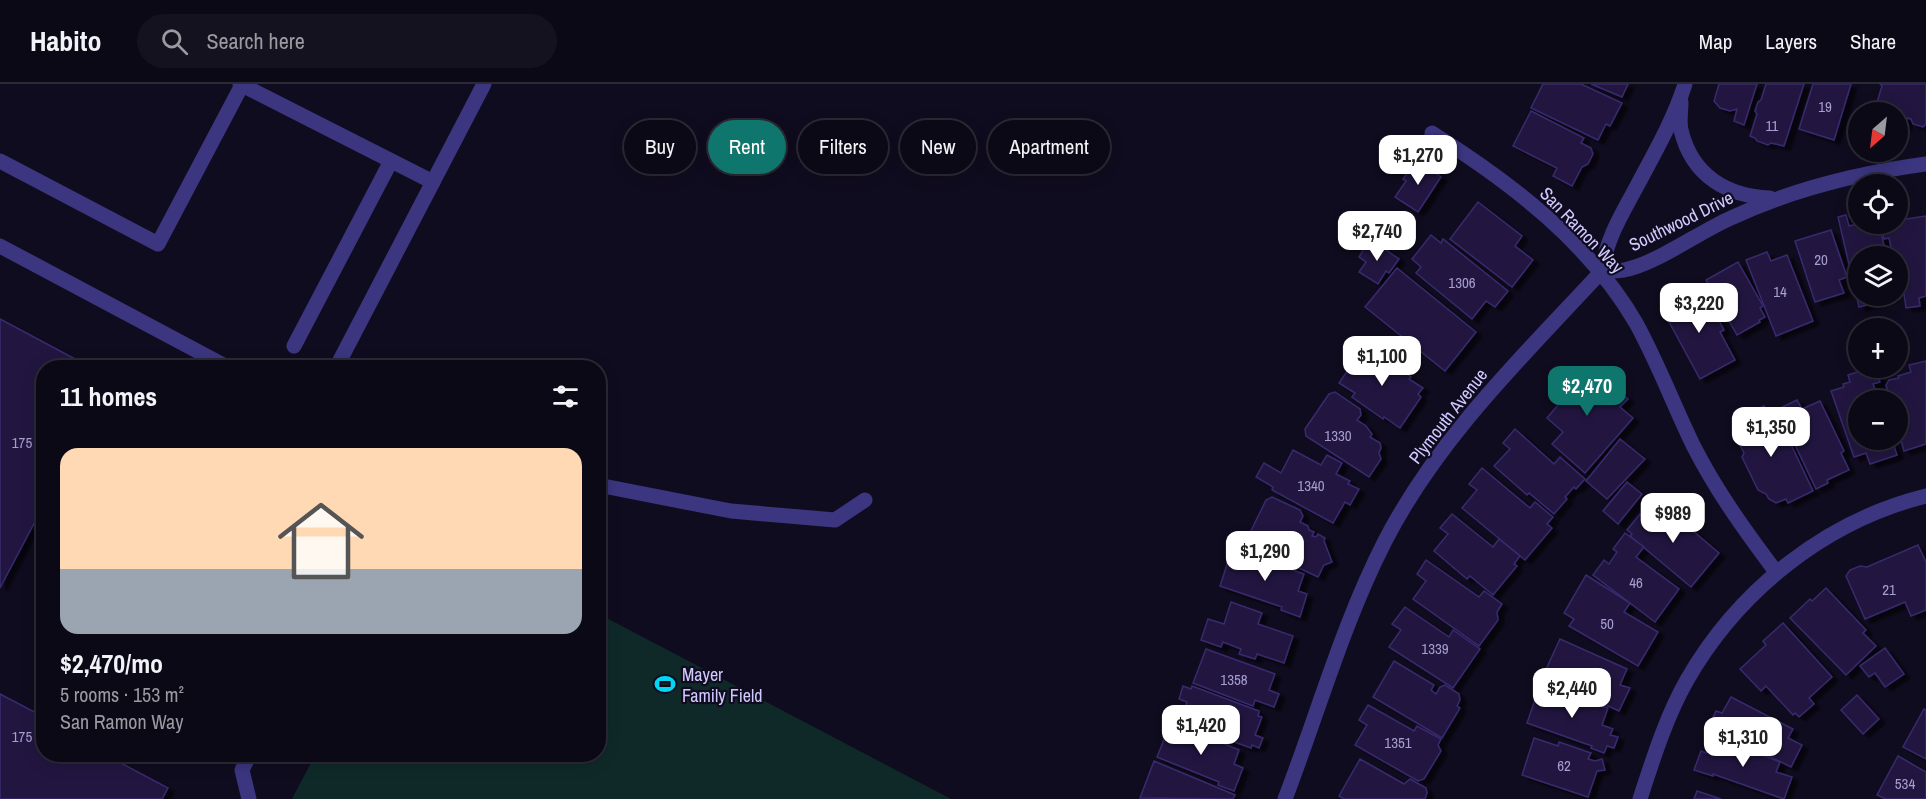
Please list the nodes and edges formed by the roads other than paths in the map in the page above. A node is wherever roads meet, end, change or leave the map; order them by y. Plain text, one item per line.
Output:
1 (241, 84) edge
2 (484, 84) edge
3 (1683, 91) edge
4 (1432, 133) dead end
5 (0, 161) edge
6 (391, 161) junction
7 (1926, 164) edge
8 (433, 182) junction
9 (1776, 198) junction
10 (0, 246) edge
11 (1601, 272) junction
12 (294, 346) dead end
13 (214, 360) edge
14 (340, 360) edge
15 (606, 487) edge
16 (1926, 496) edge
17 (865, 500) dead end
18 (1776, 572) junction
19 (246, 762) edge
20 (249, 799) edge
21 (1285, 799) edge
22 (1640, 799) edge

1 - 5 street
1 - 6 street
2 - 8 street
3 - 9 street, Southwood Drive
3 - 11 street
4 - 11 street, San Ramon Way
6 - 8 street
6 - 12 street
7 - 9 street, Southwood Drive
8 - 14 street
9 - 11 street, Southwood Drive
10 - 13 street
11 - 18 street, San Ramon Way
11 - 21 street, Plymouth Avenue
15 - 17 street
16 - 18 street
18 - 22 street
19 - 20 street

